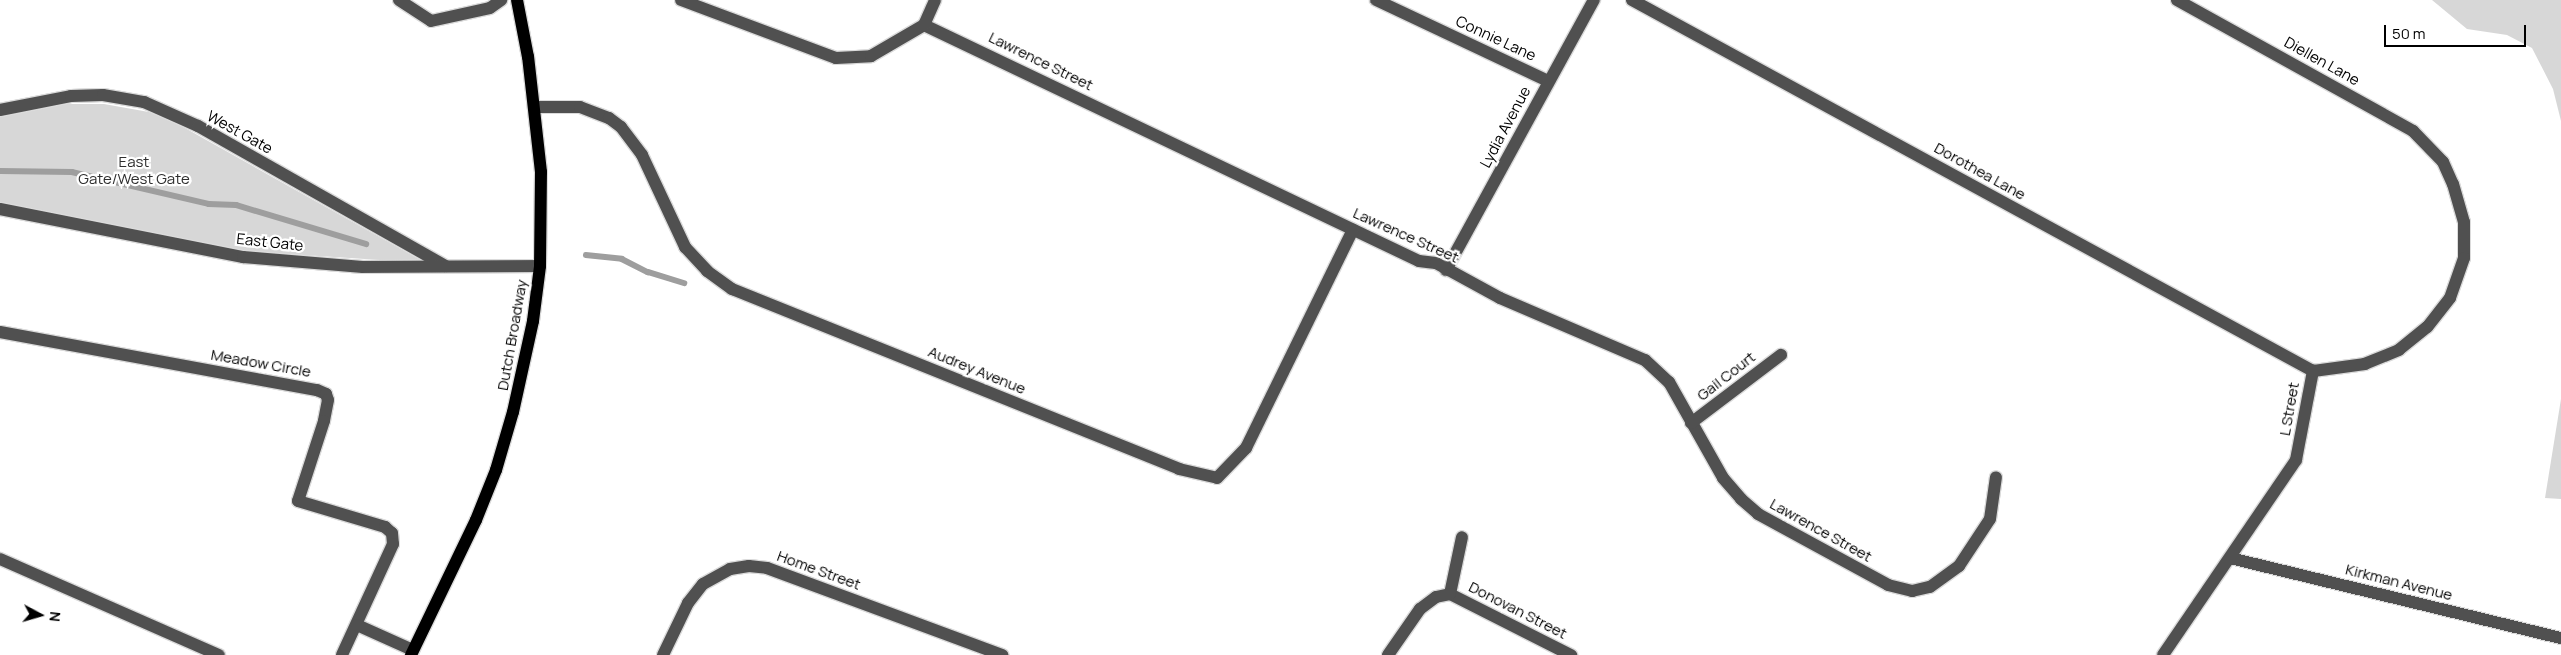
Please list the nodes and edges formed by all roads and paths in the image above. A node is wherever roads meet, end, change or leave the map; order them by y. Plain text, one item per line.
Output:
1 (401, 0) edge
2 (501, 0) edge
3 (517, 0) edge
4 (681, 0) edge
5 (935, 0) edge
6 (1376, 0) edge
7 (1594, 0) edge
8 (1632, 0) edge
9 (2177, 0) edge
10 (924, 25) junction
11 (1548, 81) junction
12 (535, 107) junction
13 (0, 110) edge
14 (2442, 162) joint
15 (0, 209) edge
16 (1353, 230) junction
17 (445, 266) junction
18 (540, 266) junction
19 (1446, 270) junction
20 (0, 332) edge
21 (1781, 355) dead end
22 (2313, 371) junction
23 (1691, 424) junction
24 (1996, 477) dead end
25 (1462, 537) dead end
26 (2230, 558) junction
27 (0, 559) edge
28 (1450, 594) junction
29 (357, 625) junction
30 (2561, 638) edge
31 (412, 653) edge
32 (219, 655) edge
33 (342, 655) edge
34 (662, 655) edge
35 (1002, 655) edge
36 (1388, 655) edge
37 (1571, 655) edge
38 (2163, 655) edge

1 - 2 street
3 - 12 main road, Dutch Broadway
4 - 10 street
5 - 10 street
6 - 11 street, Connie Lane
7 - 11 street, Lydia Avenue
8 - 22 street, Dorothea Lane
9 - 14 street, Diellen Lane
10 - 16 street, Lawrence Street
11 - 19 street, Lydia Avenue
12 - 16 street, Audrey Avenue
12 - 18 main road, Dutch Broadway
13 - 17 street, West Gate
14 - 22 street, L Street
15 - 17 street, East Gate
16 - 19 street, Lawrence Street
17 - 18 street, East Gate
18 - 31 main road, Dutch Broadway
19 - 23 street, Lawrence Street
20 - 29 street, Meadow Circle
21 - 23 street, Gail Court
22 - 26 street, L Street
23 - 24 street, Lawrence Street
25 - 28 street
26 - 30 street, Kirkman Avenue
26 - 38 street, L Street
27 - 32 street
28 - 36 street
28 - 37 street, Donovan Street
29 - 31 street
29 - 33 street, Meadow Circle
34 - 35 street, Home Street

